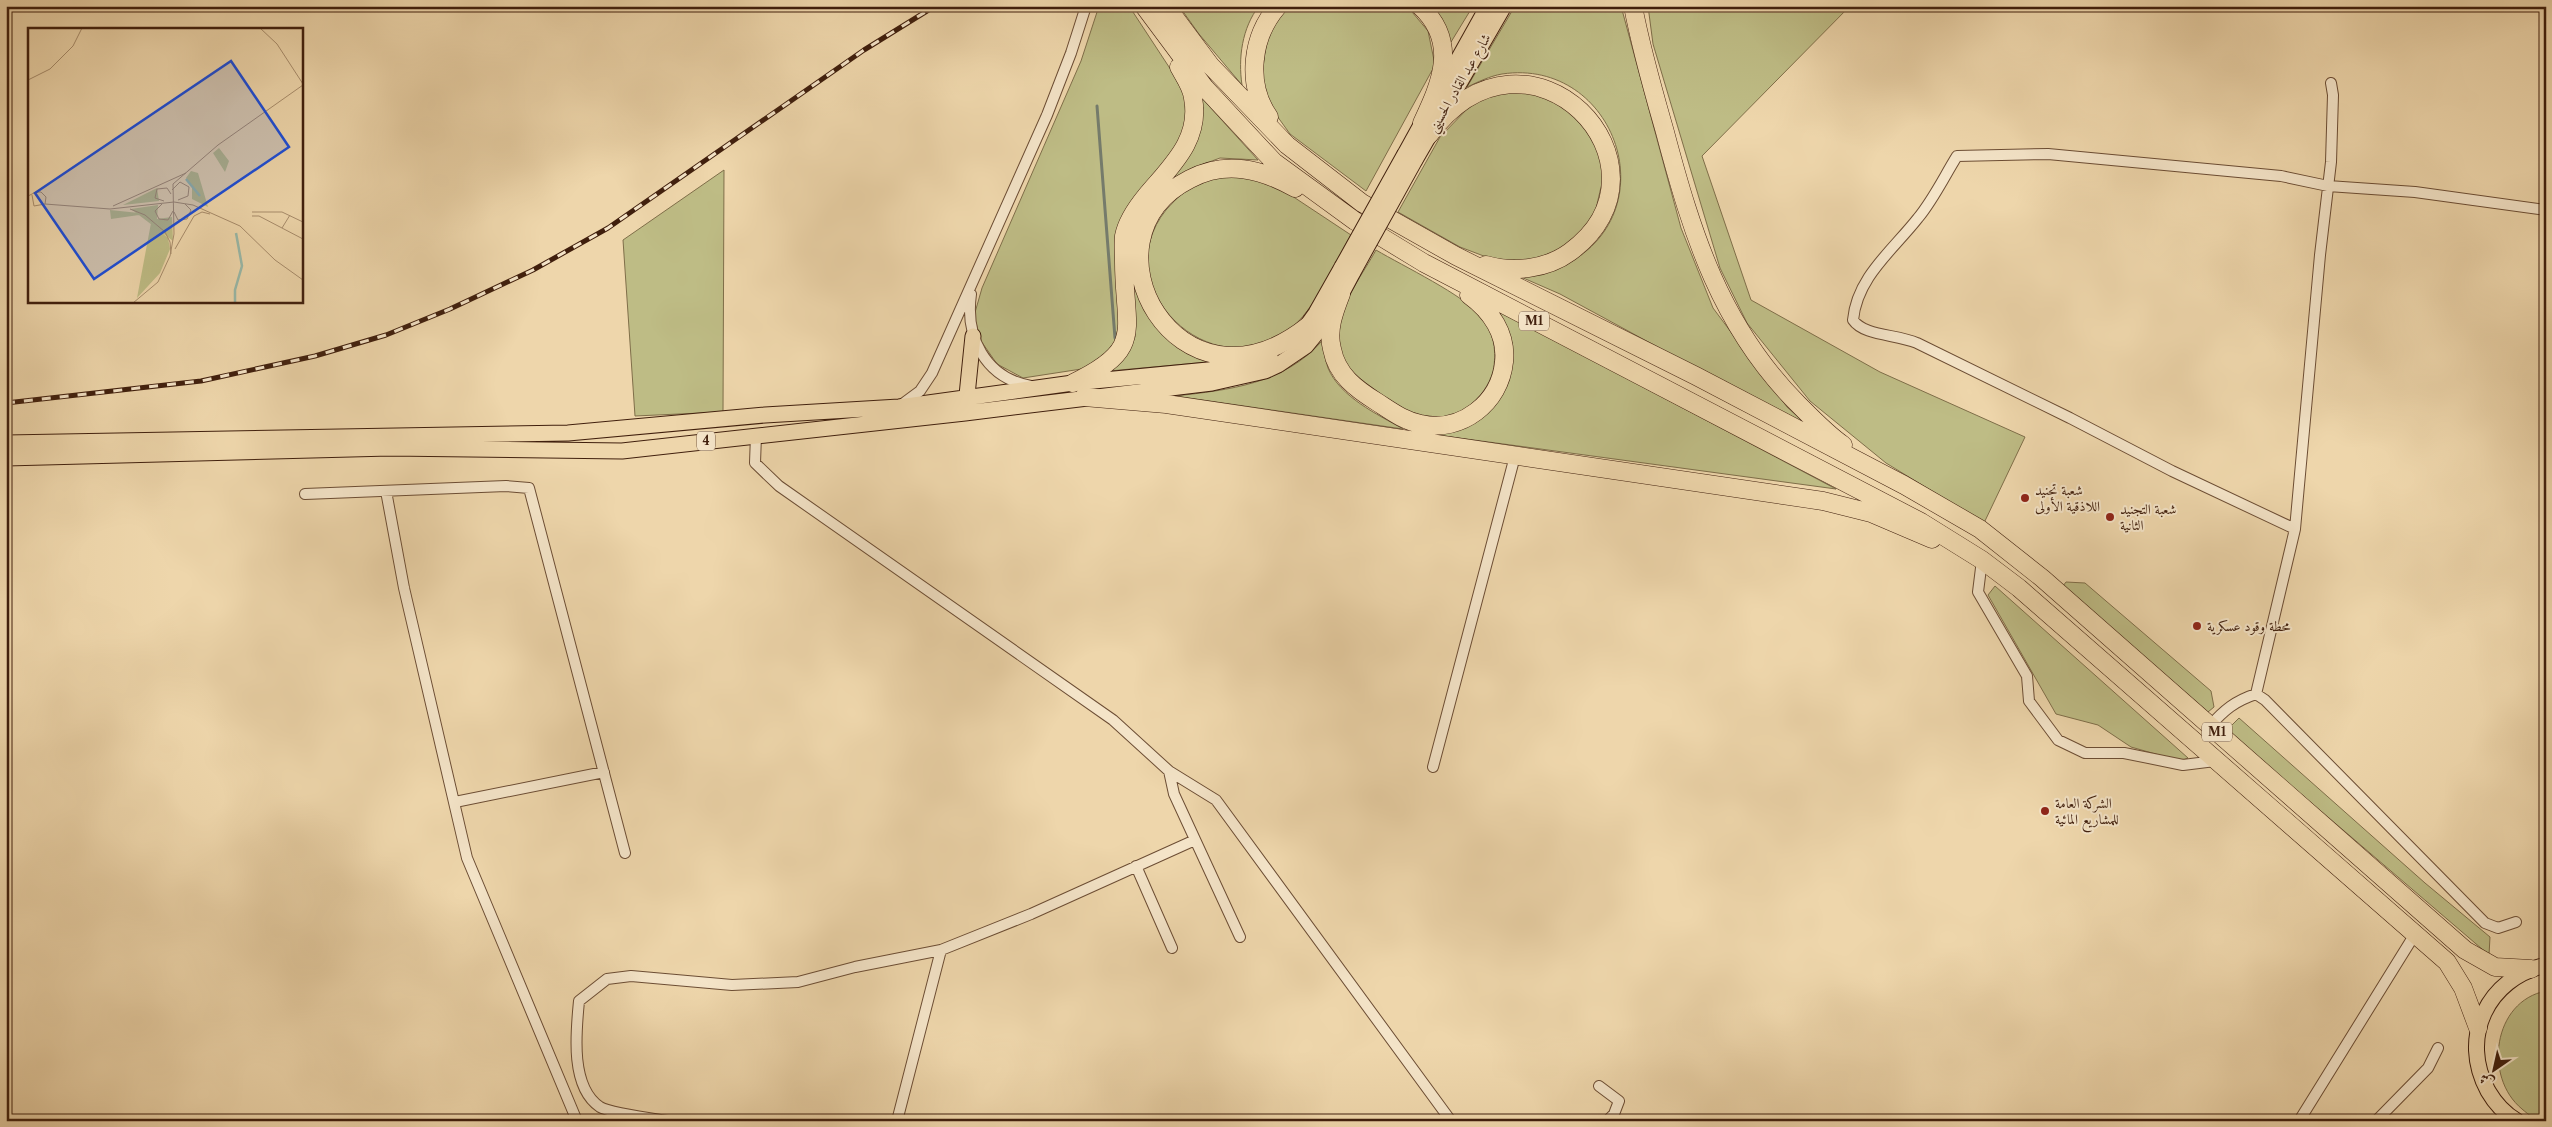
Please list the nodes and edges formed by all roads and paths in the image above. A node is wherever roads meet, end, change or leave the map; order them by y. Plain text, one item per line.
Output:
1 (1086, 6) edge
2 (1144, 6) edge
3 (1166, 6) edge
4 (1278, 6) edge
5 (1420, 6) edge
6 (1488, 6) edge
7 (1504, 6) edge
8 (1633, 6) edge
9 (1165, 37) junction
10 (2331, 83) dead end
11 (1426, 129) junction
12 (1287, 145) junction
13 (2328, 186) junction
14 (2546, 210) edge
15 (1354, 221) junction
16 (1456, 256) junction
17 (1424, 264) junction
18 (1348, 269) junction
19 (973, 281) junction
20 (1341, 294) junction
21 (1308, 326) junction
22 (973, 336) junction
23 (1072, 383) junction
24 (1038, 388) junction
25 (966, 396) junction
26 (1084, 398) junction
27 (899, 407) junction
28 (965, 413) junction
29 (756, 435) junction
30 (6, 443) edge
31 (1515, 456) junction
32 (6, 458) edge
33 (1904, 485) junction
34 (386, 491) junction
35 (305, 494) dead end
36 (2295, 529) junction
37 (1982, 560) junction
38 (2256, 694) junction
39 (2210, 726) junction
40 (2215, 761) junction
41 (1433, 767) dead end
42 (1169, 770) junction
43 (604, 772) junction
44 (455, 802) junction
45 (1195, 840) junction
46 (625, 853) dead end
47 (1136, 866) junction
48 (2516, 922) dead end
49 (2414, 934) junction
50 (1240, 937) dead end
51 (1172, 948) dead end
52 (941, 950) junction
53 (2538, 967) edge
54 (2478, 1028) junction
55 (2438, 1048) dead end
56 (1599, 1086) dead end
57 (578, 1121) edge
58 (668, 1121) edge
59 (897, 1121) edge
60 (1451, 1121) edge
61 (1607, 1121) edge
62 (2300, 1121) edge
63 (2376, 1121) edge
64 (2518, 1121) edge

1 - 19 street
2 - 9 highway, M1
3 - 12 highway, M1
4 - 12 highway
5 - 11 highway
6 - 11 main road, شارع عبد القادر الحسيني
7 - 11 main road, شارع عبد القادر الحسيني
8 - 33 highway
9 - 15 highway, M1
9 - 23 highway
10 - 13 street
11 - 16 highway
11 - 18 main road, شارع عبد القادر الحسيني, bridge
12 - 16 highway, M1
13 - 14 street
13 - 36 street
13 - 36 street
15 - 17 highway, M1
15 - 21 highway
16 - 33 highway, M1
17 - 20 highway
17 - 37 highway, M1
18 - 20 main road, 4
18 - 21 main road, 4
19 - 22 street
19 - 27 street
20 - 26 main road, 4
21 - 23 main road, 4
22 - 24 street
22 - 25 main road
23 - 24 main road, 4
24 - 25 main road, 4
25 - 27 main road, 4
25 - 28 main road
26 - 28 main road, 4
26 - 31 highway
27 - 30 main road, 4
28 - 29 main road, 4
29 - 32 main road, 4
29 - 42 street
31 - 37 highway
31 - 41 street
33 - 39 highway, M1
34 - 35 street
34 - 43 street
34 - 44 street
36 - 38 street
37 - 40 highway, M1
37 - 40 street
38 - 39 street
38 - 48 street
39 - 53 highway, M1
40 - 49 highway, M1
42 - 45 street
42 - 60 street
43 - 44 street
43 - 46 street
44 - 57 street
45 - 47 street
45 - 50 street
47 - 51 street
47 - 52 street
49 - 54 highway, M1
49 - 62 street
52 - 58 street
52 - 59 street
53 - 54 main road
54 - 64 main road
55 - 63 street
56 - 61 street

